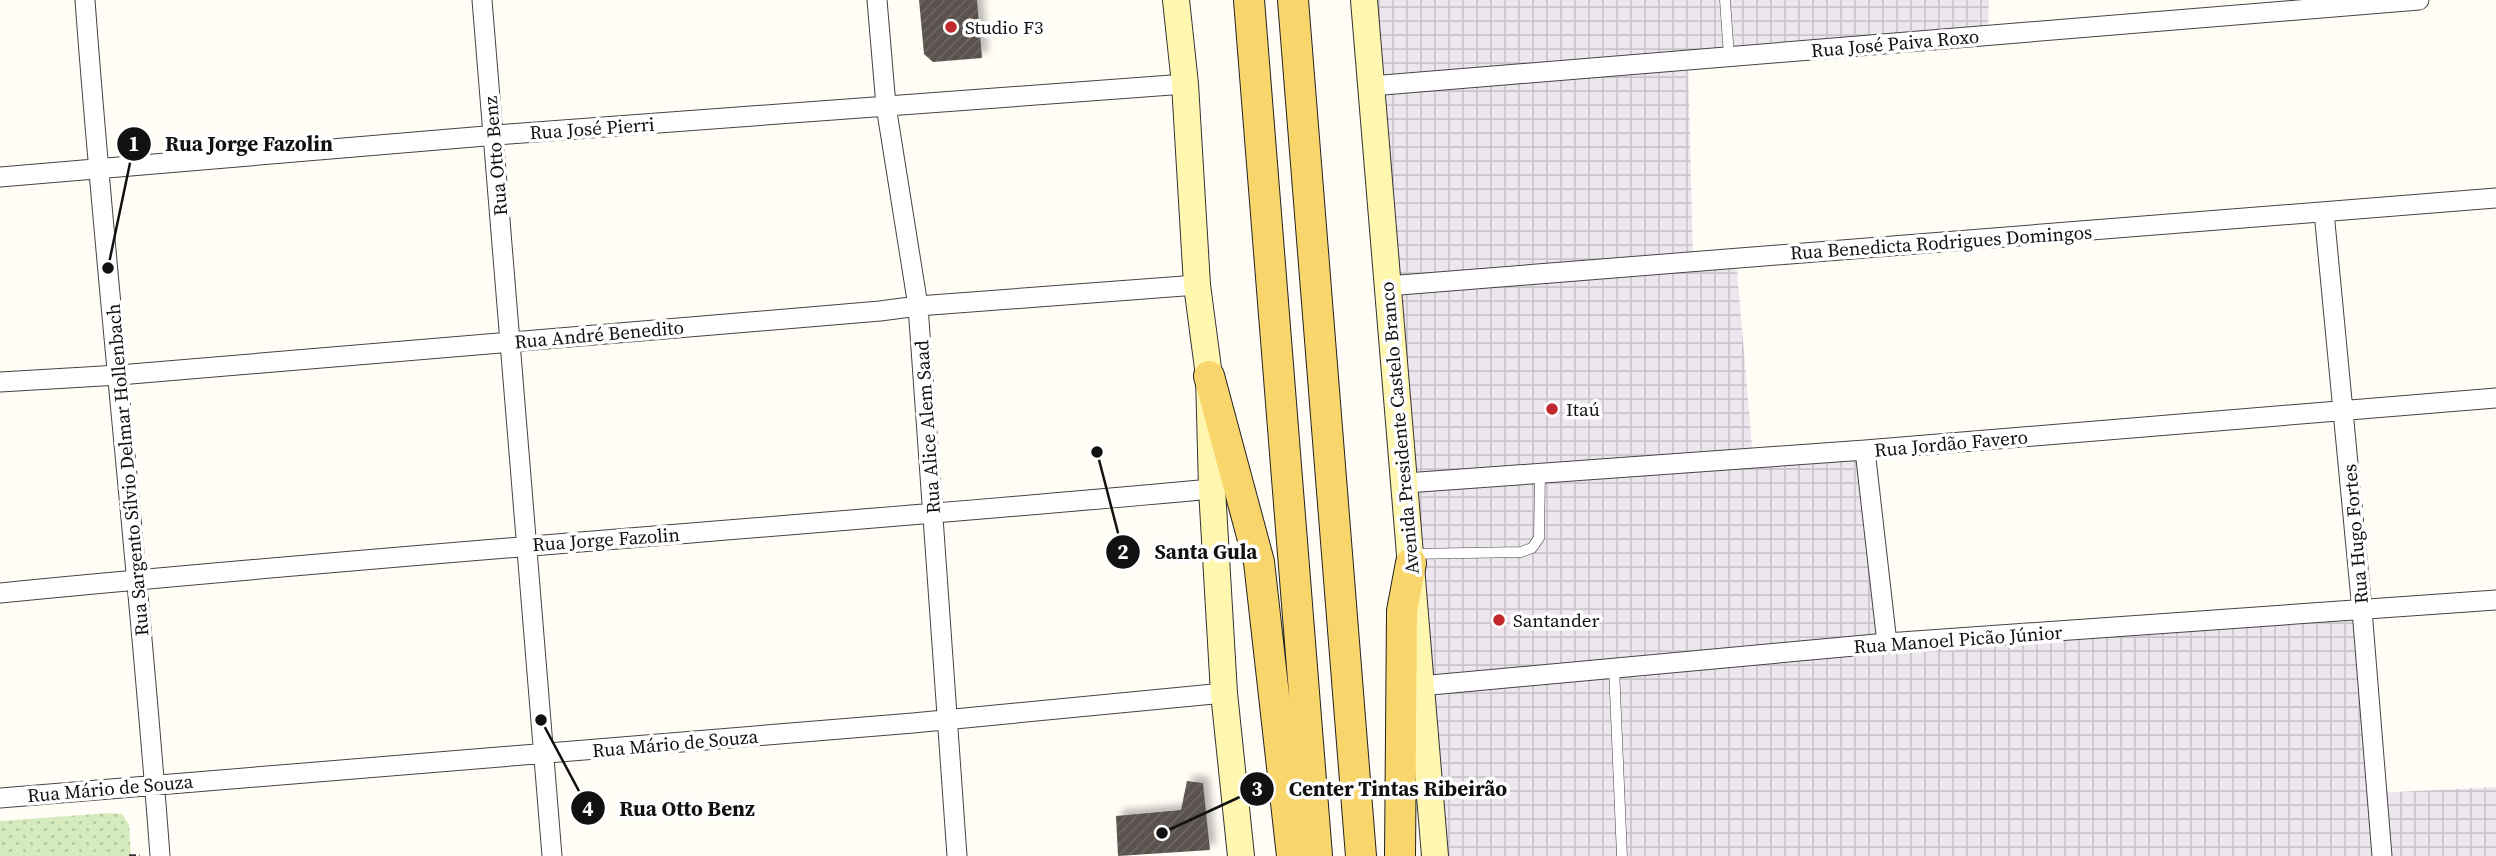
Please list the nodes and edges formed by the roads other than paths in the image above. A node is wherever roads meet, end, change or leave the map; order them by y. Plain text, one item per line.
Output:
1 (85, 0) edge
2 (482, 0) edge
3 (877, 0) edge
4 (1176, 0) edge
5 (1249, 0) edge
6 (1293, 0) edge
7 (1364, 0) edge
8 (1725, 0) edge
9 (2419, 0) edge
10 (1728, 56) junction
11 (1185, 84) junction
12 (1371, 86) junction
13 (886, 106) junction
14 (493, 135) junction
15 (98, 170) junction
16 (0, 177) edge
17 (2496, 198) edge
18 (2324, 212) junction
19 (1197, 285) junction
20 (1387, 286) junction
21 (918, 306) junction
22 (510, 341) junction
23 (119, 375) junction
24 (1209, 376) junction
25 (0, 382) edge
26 (2496, 398) edge
27 (2343, 410) junction
28 (1865, 450) junction
29 (1541, 473) junction
30 (1406, 483) junction
31 (1212, 489) junction
32 (933, 514) junction
33 (526, 545) junction
34 (1411, 559) junction
35 (138, 579) junction
36 (0, 593) edge
37 (2496, 600) edge
38 (2362, 610) junction
39 (1887, 643) junction
40 (1614, 668) junction
41 (1420, 686) junction
42 (1224, 693) junction
43 (947, 719) junction
44 (544, 754) junction
45 (155, 784) junction
46 (0, 798) edge
47 (160, 856) edge
48 (552, 856) edge
49 (957, 856) edge
50 (1241, 856) edge
51 (1292, 856) edge
52 (1317, 856) edge
53 (1361, 856) edge
54 (1400, 856) edge
55 (1435, 856) edge
56 (1622, 856) edge
57 (2382, 856) edge

1 - 15 street, Rua Sargento Sílvio Delmar Hollenbach
2 - 14 street, Rua Otto Benz
3 - 13 street, Rua Alice Alem Saad
4 - 11 main road
5 - 52 main road
6 - 53 main road
7 - 12 main road, Avenida Presidente Castelo Branco
8 - 10 lane
9 - 10 street, Rua José Paiva Roxo
10 - 12 street, Rua José Paiva Roxo
11 - 13 street, Rua José Pierri
11 - 19 main road
12 - 20 main road, Avenida Presidente Castelo Branco
13 - 14 street, Rua José Pierri
13 - 21 street, Rua Alice Alem Saad
14 - 15 street, Rua José Pierri
14 - 22 street, Rua Otto Benz
15 - 16 street, Rua José Pierri
15 - 23 street, Rua Sargento Sílvio Delmar Hollenbach
17 - 18 street, Rua Benedicta Rodrigues Domingos
18 - 20 street, Rua Benedicta Rodrigues Domingos
18 - 27 street, Rua Hugo Fortes
19 - 21 street, Rua André Benedito
19 - 24 main road
20 - 30 main road, Avenida Presidente Castelo Branco
21 - 22 street, Rua André Benedito
21 - 32 street, Rua Alice Alem Saad
22 - 23 street, Rua André Benedito
22 - 33 street, Rua Otto Benz
23 - 25 street, Rua André Benedito
23 - 35 street, Rua Sargento Sílvio Delmar Hollenbach
24 - 31 main road
24 - 51 main road
26 - 27 street, Rua Jordão Favero
27 - 28 street, Rua Jordão Favero
27 - 38 street, Rua Hugo Fortes
28 - 29 street, Rua Jordão Favero
28 - 39 street
29 - 30 street, Rua Jordão Favero
29 - 34 lane
30 - 34 main road, Avenida Presidente Castelo Branco
31 - 32 street, Rua Jorge Fazolin
31 - 42 main road
32 - 33 street, Rua Jorge Fazolin
32 - 43 street, Rua Alice Alem Saad
33 - 35 street, Rua Jorge Fazolin
33 - 44 street, Rua Otto Benz
34 - 41 main road, Avenida Presidente Castelo Branco
34 - 54 main road
35 - 36 street, Rua Jorge Fazolin
35 - 45 street, Rua Sargento Sílvio Delmar Hollenbach
37 - 38 street, Rua Manoel Picão Júnior
38 - 39 street, Rua Manoel Picão Júnior
38 - 57 street, Rua Hugo Fortes
39 - 40 street, Rua Manoel Picão Júnior
40 - 41 street, Rua Manoel Picão Júnior
40 - 56 lane
41 - 55 main road, Avenida Presidente Castelo Branco
42 - 43 street, Rua Mário de Souza
42 - 50 main road
43 - 44 street, Rua Mário de Souza
43 - 49 street, Rua Alice Alem Saad
44 - 45 street, Rua Mário de Souza
44 - 48 street, Rua Otto Benz
45 - 46 street, Rua Mário de Souza
45 - 47 street, Rua Sargento Sílvio Delmar Hollenbach

